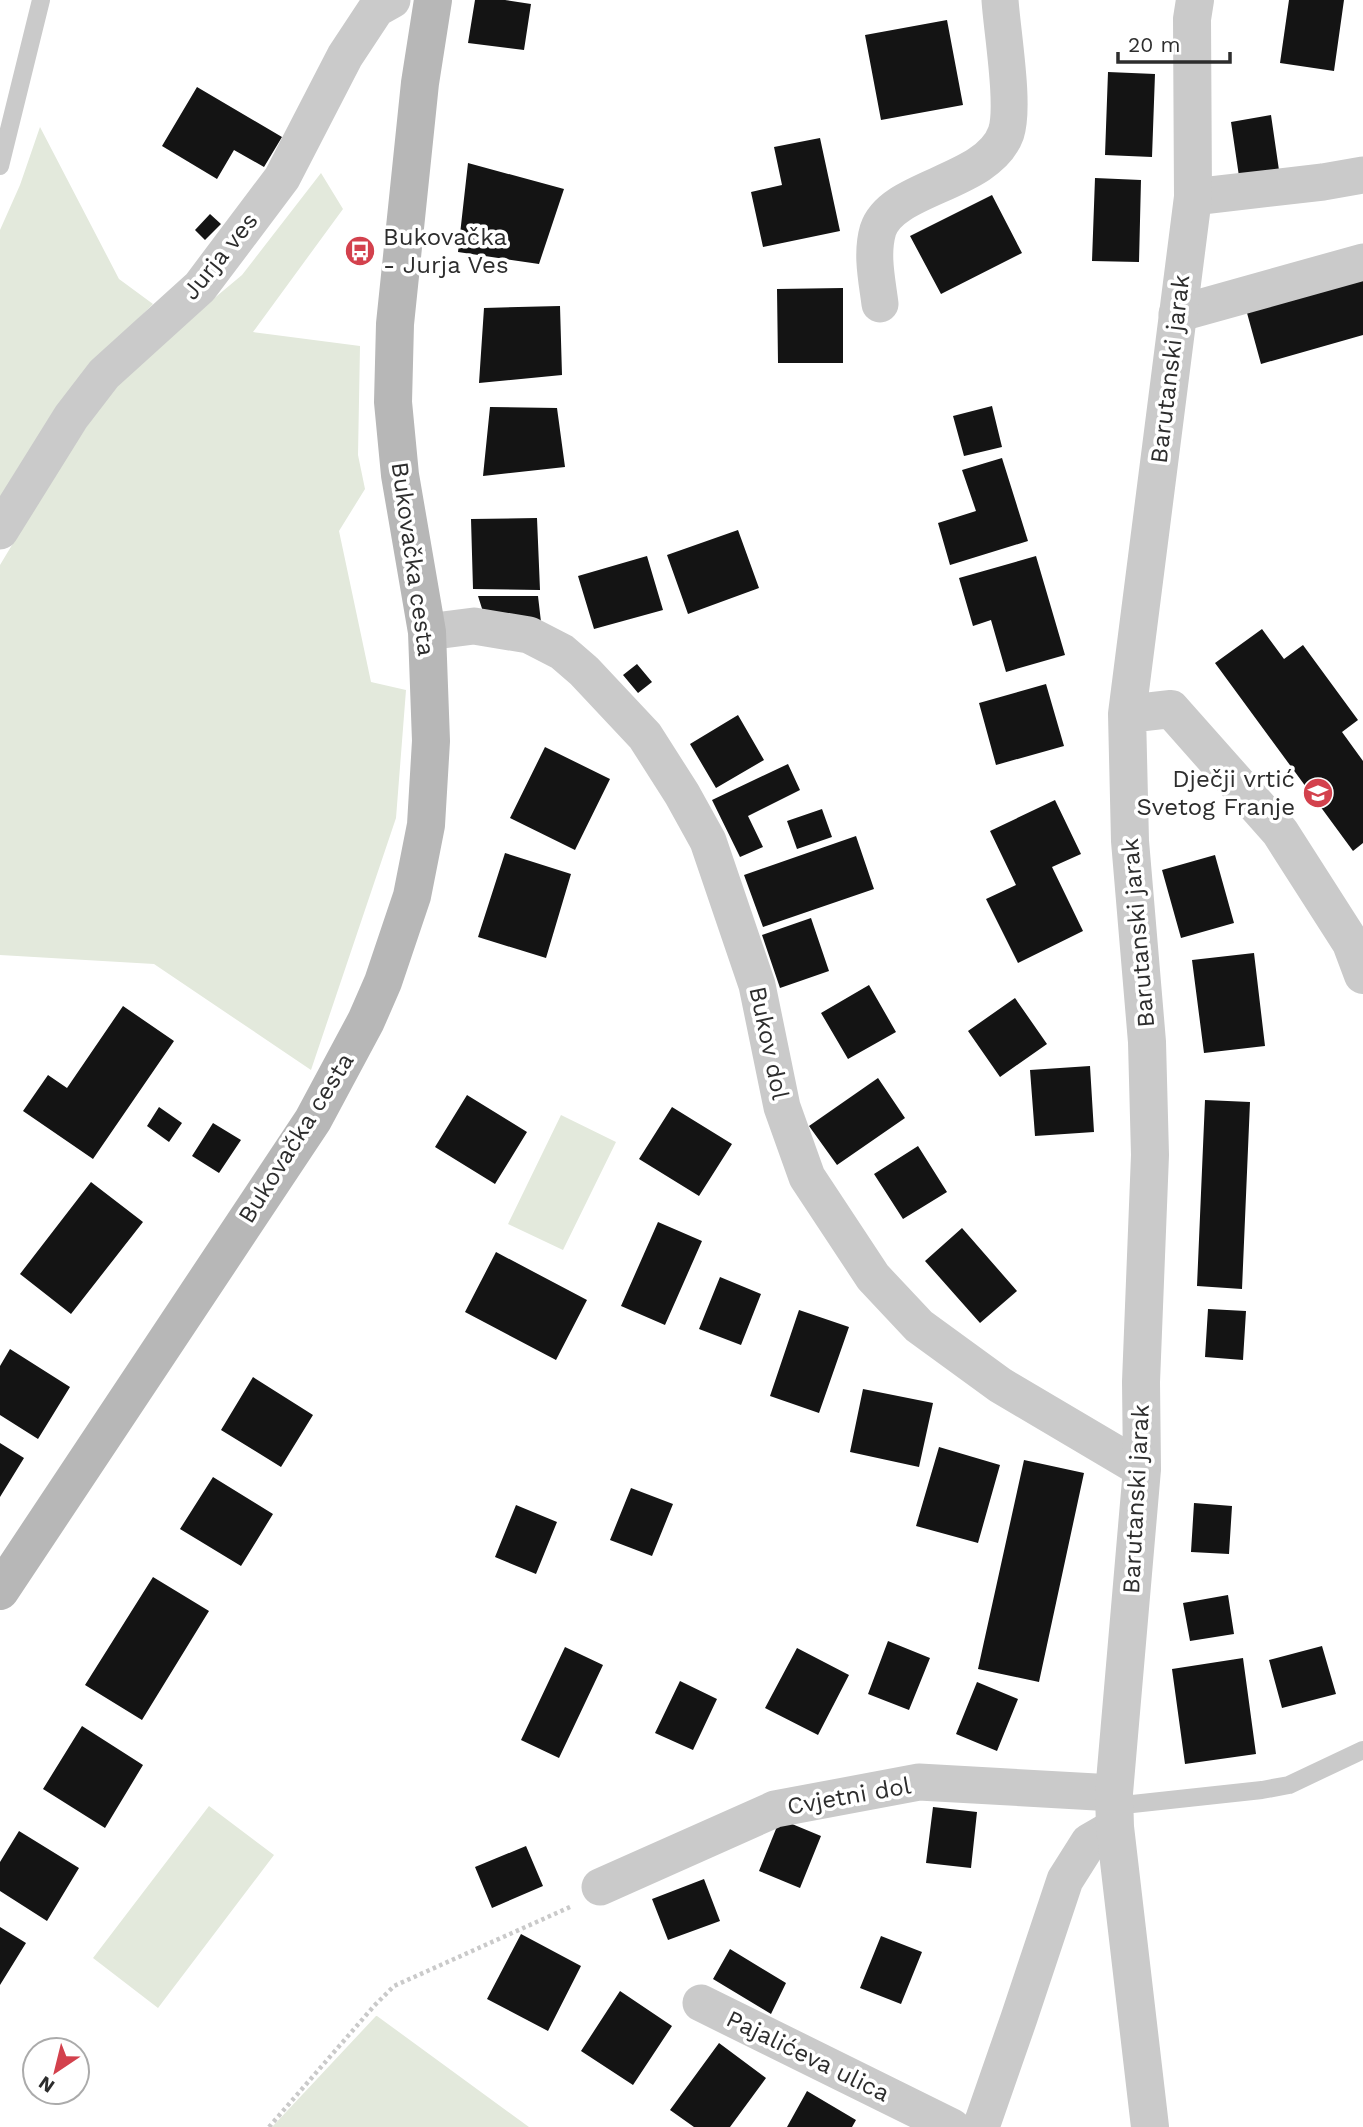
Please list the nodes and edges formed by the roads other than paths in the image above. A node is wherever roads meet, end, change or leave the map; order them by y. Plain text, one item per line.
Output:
1 (41, 0) edge
2 (392, 0) edge
3 (1000, 0) edge
4 (1195, 0) edge
5 (423, 1) edge
6 (0, 166) edge
7 (1363, 175) edge
8 (1193, 197) junction
9 (1363, 262) edge
10 (880, 304) dead end
11 (1177, 314) junction
12 (0, 531) edge
13 (427, 632) junction
14 (1127, 713) junction
15 (1363, 975) edge
16 (1142, 1469) junction
17 (0, 1591) edge
18 (1363, 1750) edge
19 (1114, 1809) junction
20 (600, 1887) road end
21 (701, 2003) dead end
22 (952, 2127) edge
23 (981, 2127) edge
24 (1150, 2127) edge

1 - 6 lane
2 - 12 street, Jurja ves
3 - 10 street
4 - 8 street, Barutanski jarak
5 - 13 main road, Bukovačka cesta
7 - 8 street
8 - 11 street, Barutanski jarak
9 - 11 street
11 - 14 street, Barutanski jarak
13 - 16 street, Bukov dol
13 - 17 main road, Bukovačka cesta
14 - 15 street
14 - 16 street, Barutanski jarak
16 - 19 street, Barutanski jarak
18 - 19 lane
19 - 20 street, Cvjetni dol
19 - 23 street
19 - 24 street, Barutanski jarak
21 - 22 street, Pajalićeva ulica

